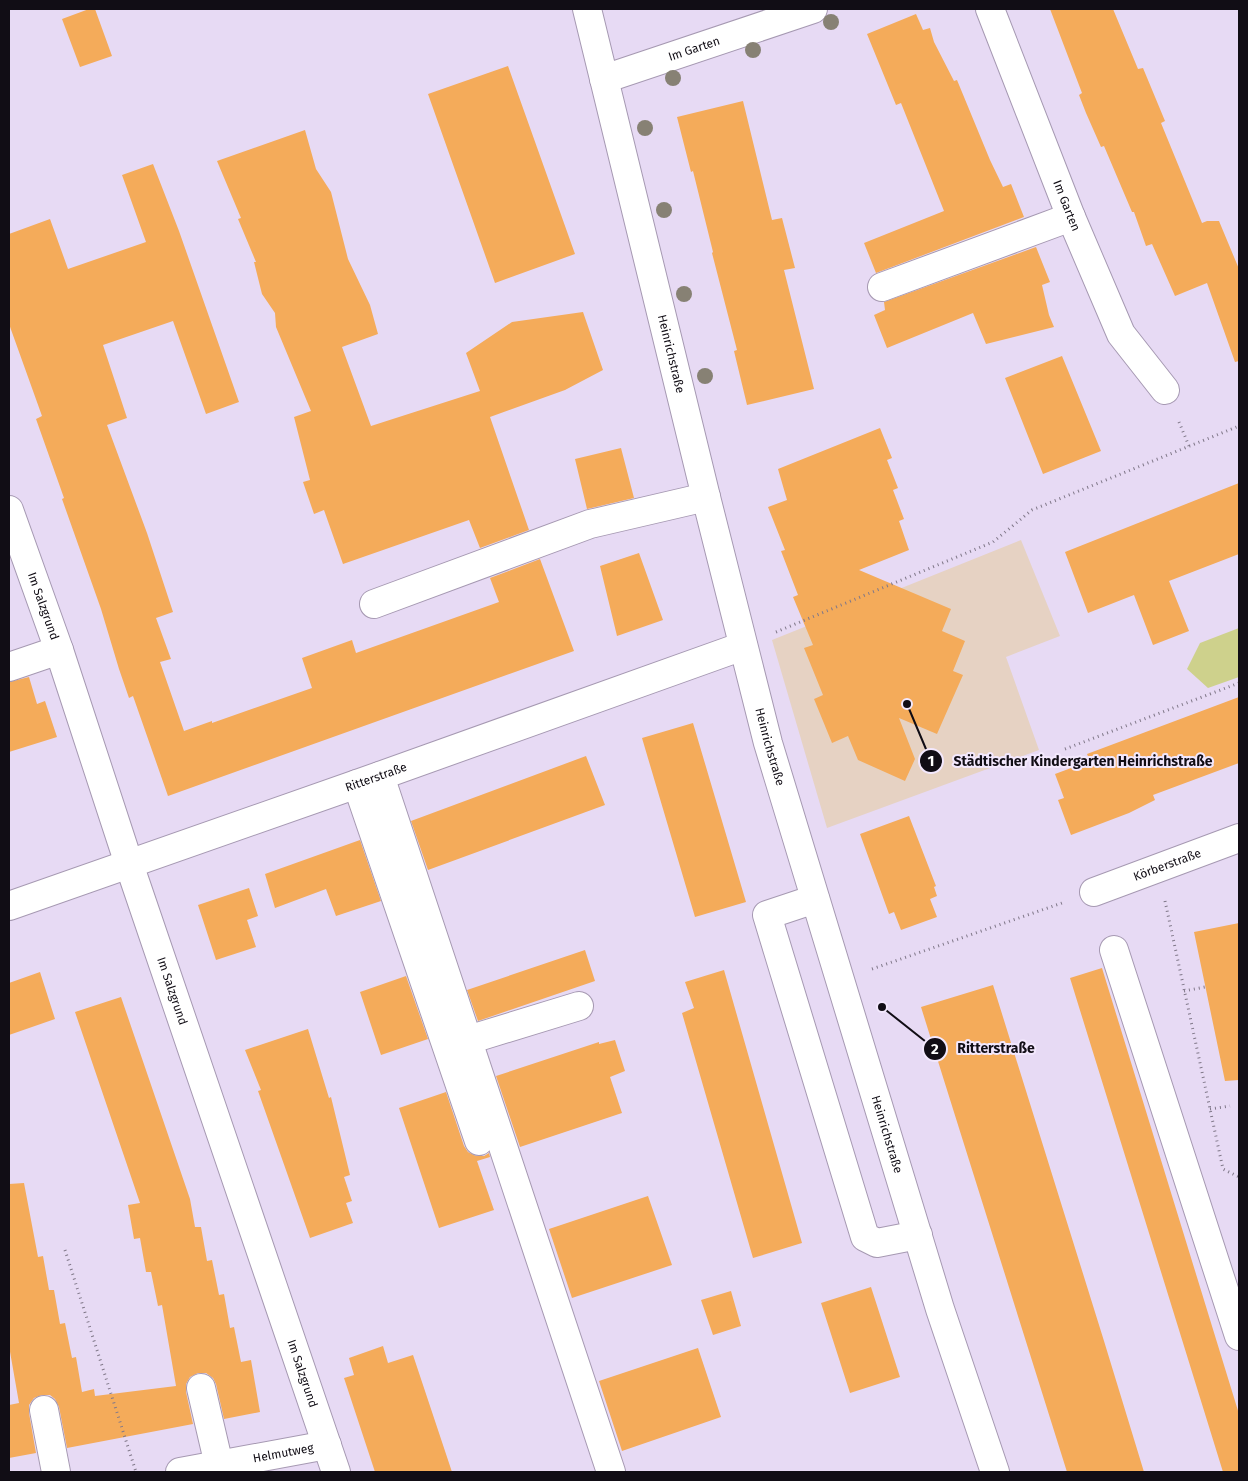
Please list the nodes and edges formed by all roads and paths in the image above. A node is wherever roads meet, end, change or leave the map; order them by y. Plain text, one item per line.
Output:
1 (587, 9) edge
2 (813, 9) edge
3 (990, 9) edge
4 (604, 79) junction
5 (1071, 216) junction
6 (882, 287) dead end
7 (1165, 390) dead end
8 (1239, 426) edge
9 (706, 497) junction
10 (9, 510) edge
11 (374, 604) dead end
12 (743, 646) junction
13 (59, 650) junction
14 (9, 667) edge
15 (1239, 683) edge
16 (1065, 749) dead end
17 (369, 780) junction
18 (1239, 838) edge
19 (129, 864) junction
20 (1158, 869) junction
21 (1094, 892) joint
22 (815, 899) junction
23 (9, 906) edge
24 (1114, 950) dead end
25 (840, 981) junction
26 (1205, 987) dead end
27 (1184, 992) junction
28 (579, 1006) dead end
29 (468, 1040) junction
30 (1230, 1106) dead end
31 (1210, 1109) junction
32 (479, 1142) dead end
33 (1239, 1178) edge
34 (918, 1235) junction
35 (66, 1250) dead end
36 (1239, 1336) edge
37 (201, 1388) dead end
38 (44, 1410) dead end
39 (327, 1445) junction
40 (231, 1466) edge
41 (56, 1472) edge
42 (136, 1472) edge
43 (180, 1472) edge
44 (336, 1472) edge
45 (611, 1472) edge
46 (995, 1472) edge

1 - 4 street, Heinrichstraße
2 - 4 street, Im Garten
3 - 5 street, Im Garten
4 - 9 street, Heinrichstraße
5 - 6 street
5 - 7 street, Im Garten
8 - 12 path
9 - 11 street
9 - 12 street, Heinrichstraße
10 - 13 street, Im Salzgrund
12 - 17 street, Ritterstraße
12 - 22 street, Heinrichstraße
13 - 14 street
13 - 19 street, Im Salzgrund
15 - 16 path
17 - 19 street, Ritterstraße
17 - 29 street
17 - 32 street
18 - 20 street, Körberstraße
19 - 23 street, Ritterstraße
19 - 39 street, Im Salzgrund
20 - 21 street, Körberstraße
20 - 27 path
21 - 25 path
22 - 25 street, Heinrichstraße
22 - 34 street
24 - 36 street
25 - 34 street, Heinrichstraße
26 - 27 path
27 - 31 path
28 - 29 street
29 - 45 street
30 - 31 path
31 - 33 path
34 - 46 street, Heinrichstraße
35 - 42 path
37 - 40 street
38 - 41 street
39 - 40 street, Helmutweg
39 - 44 street, Im Salzgrund
40 - 43 street, Helmutweg

